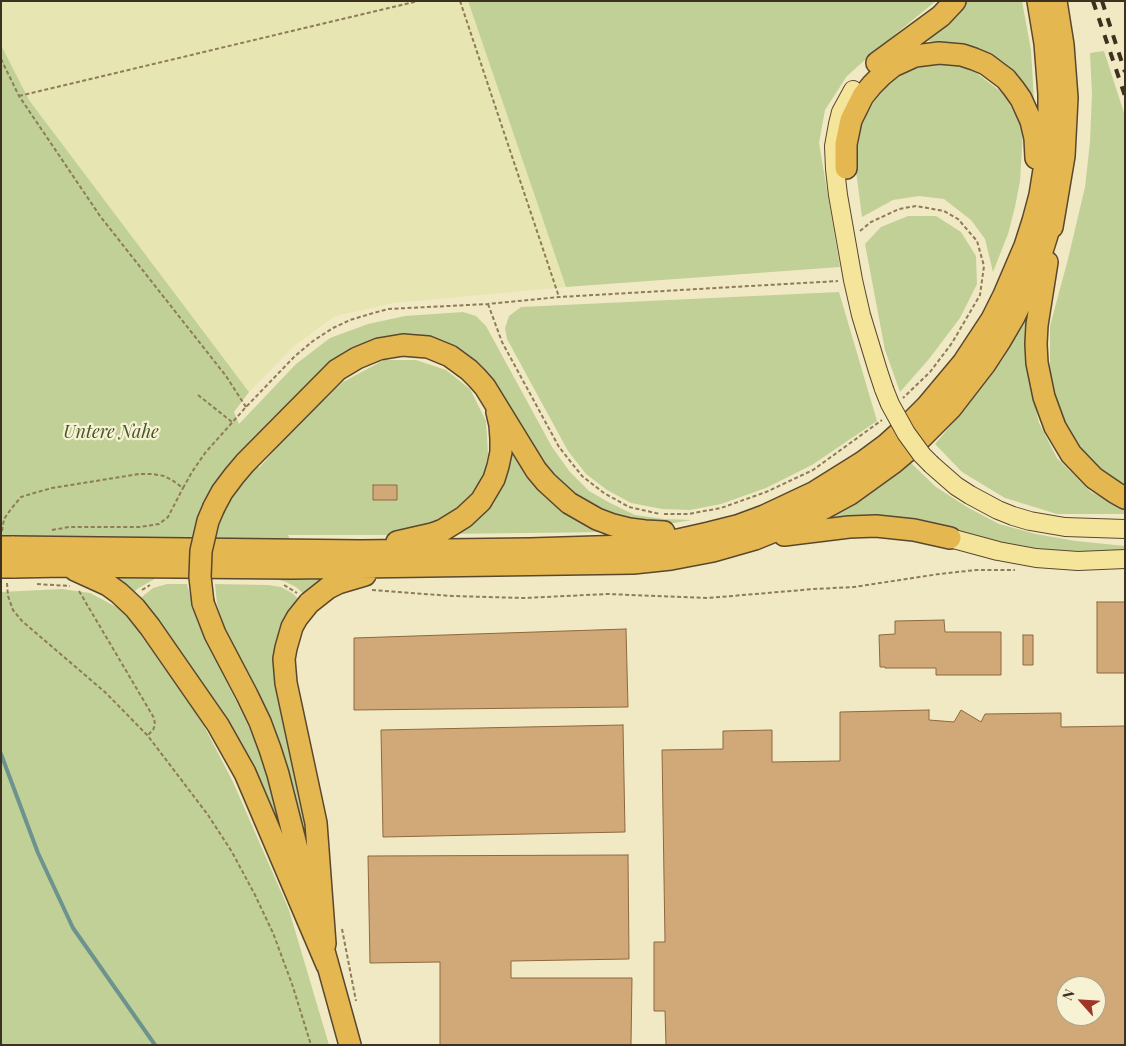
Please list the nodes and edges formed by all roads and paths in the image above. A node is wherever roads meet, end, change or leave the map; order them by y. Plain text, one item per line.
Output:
1 (418, 1) edge
2 (460, 1) edge
3 (956, 1) edge
4 (1038, 1) edge
5 (1056, 1) edge
6 (1, 59) edge
7 (853, 90) joint
8 (20, 96) junction
9 (846, 168) joint
10 (1040, 195) junction
11 (1054, 213) junction
12 (855, 235) junction
13 (853, 280) junction
14 (559, 297) junction
15 (488, 304) junction
16 (873, 354) junction
17 (484, 387) junction
18 (198, 395) dead end
19 (902, 400) dead end
20 (246, 407) junction
21 (888, 414) dead end
22 (233, 422) junction
23 (183, 488) junction
24 (1125, 498) edge
25 (1125, 529) edge
26 (50, 530) dead end
27 (709, 533) junction
28 (950, 538) joint
29 (754, 539) junction
30 (361, 551) junction
31 (6, 557) edge
32 (1125, 559) edge
33 (65, 566) junction
34 (387, 568) junction
35 (1020, 570) dead end
36 (31, 584) dead end
37 (368, 590) dead end
38 (148, 736) junction
39 (327, 965) junction
40 (311, 1045) edge
41 (350, 1045) edge

1 - 8 path
2 - 14 path
3 - 7 highway
4 - 10 highway
5 - 11 highway
6 - 8 path
7 - 13 main road
8 - 20 path
9 - 10 highway
9 - 12 main road
10 - 27 highway
11 - 24 highway
11 - 29 highway
12 - 16 main road
12 - 19 path
13 - 14 path
13 - 16 main road
14 - 15 path
15 - 20 path
15 - 21 path
16 - 25 main road, bridge
17 - 27 highway
17 - 30 highway
17 - 39 highway, bridge
18 - 22 path
20 - 22 path
22 - 23 path
23 - 26 path
23 - 31 path
27 - 30 highway
28 - 29 highway
28 - 32 main road
29 - 34 highway
30 - 31 highway
31 - 33 highway
31 - 38 path
33 - 34 highway
33 - 39 highway
34 - 39 highway
35 - 37 path
36 - 38 path
38 - 40 path
39 - 41 highway

